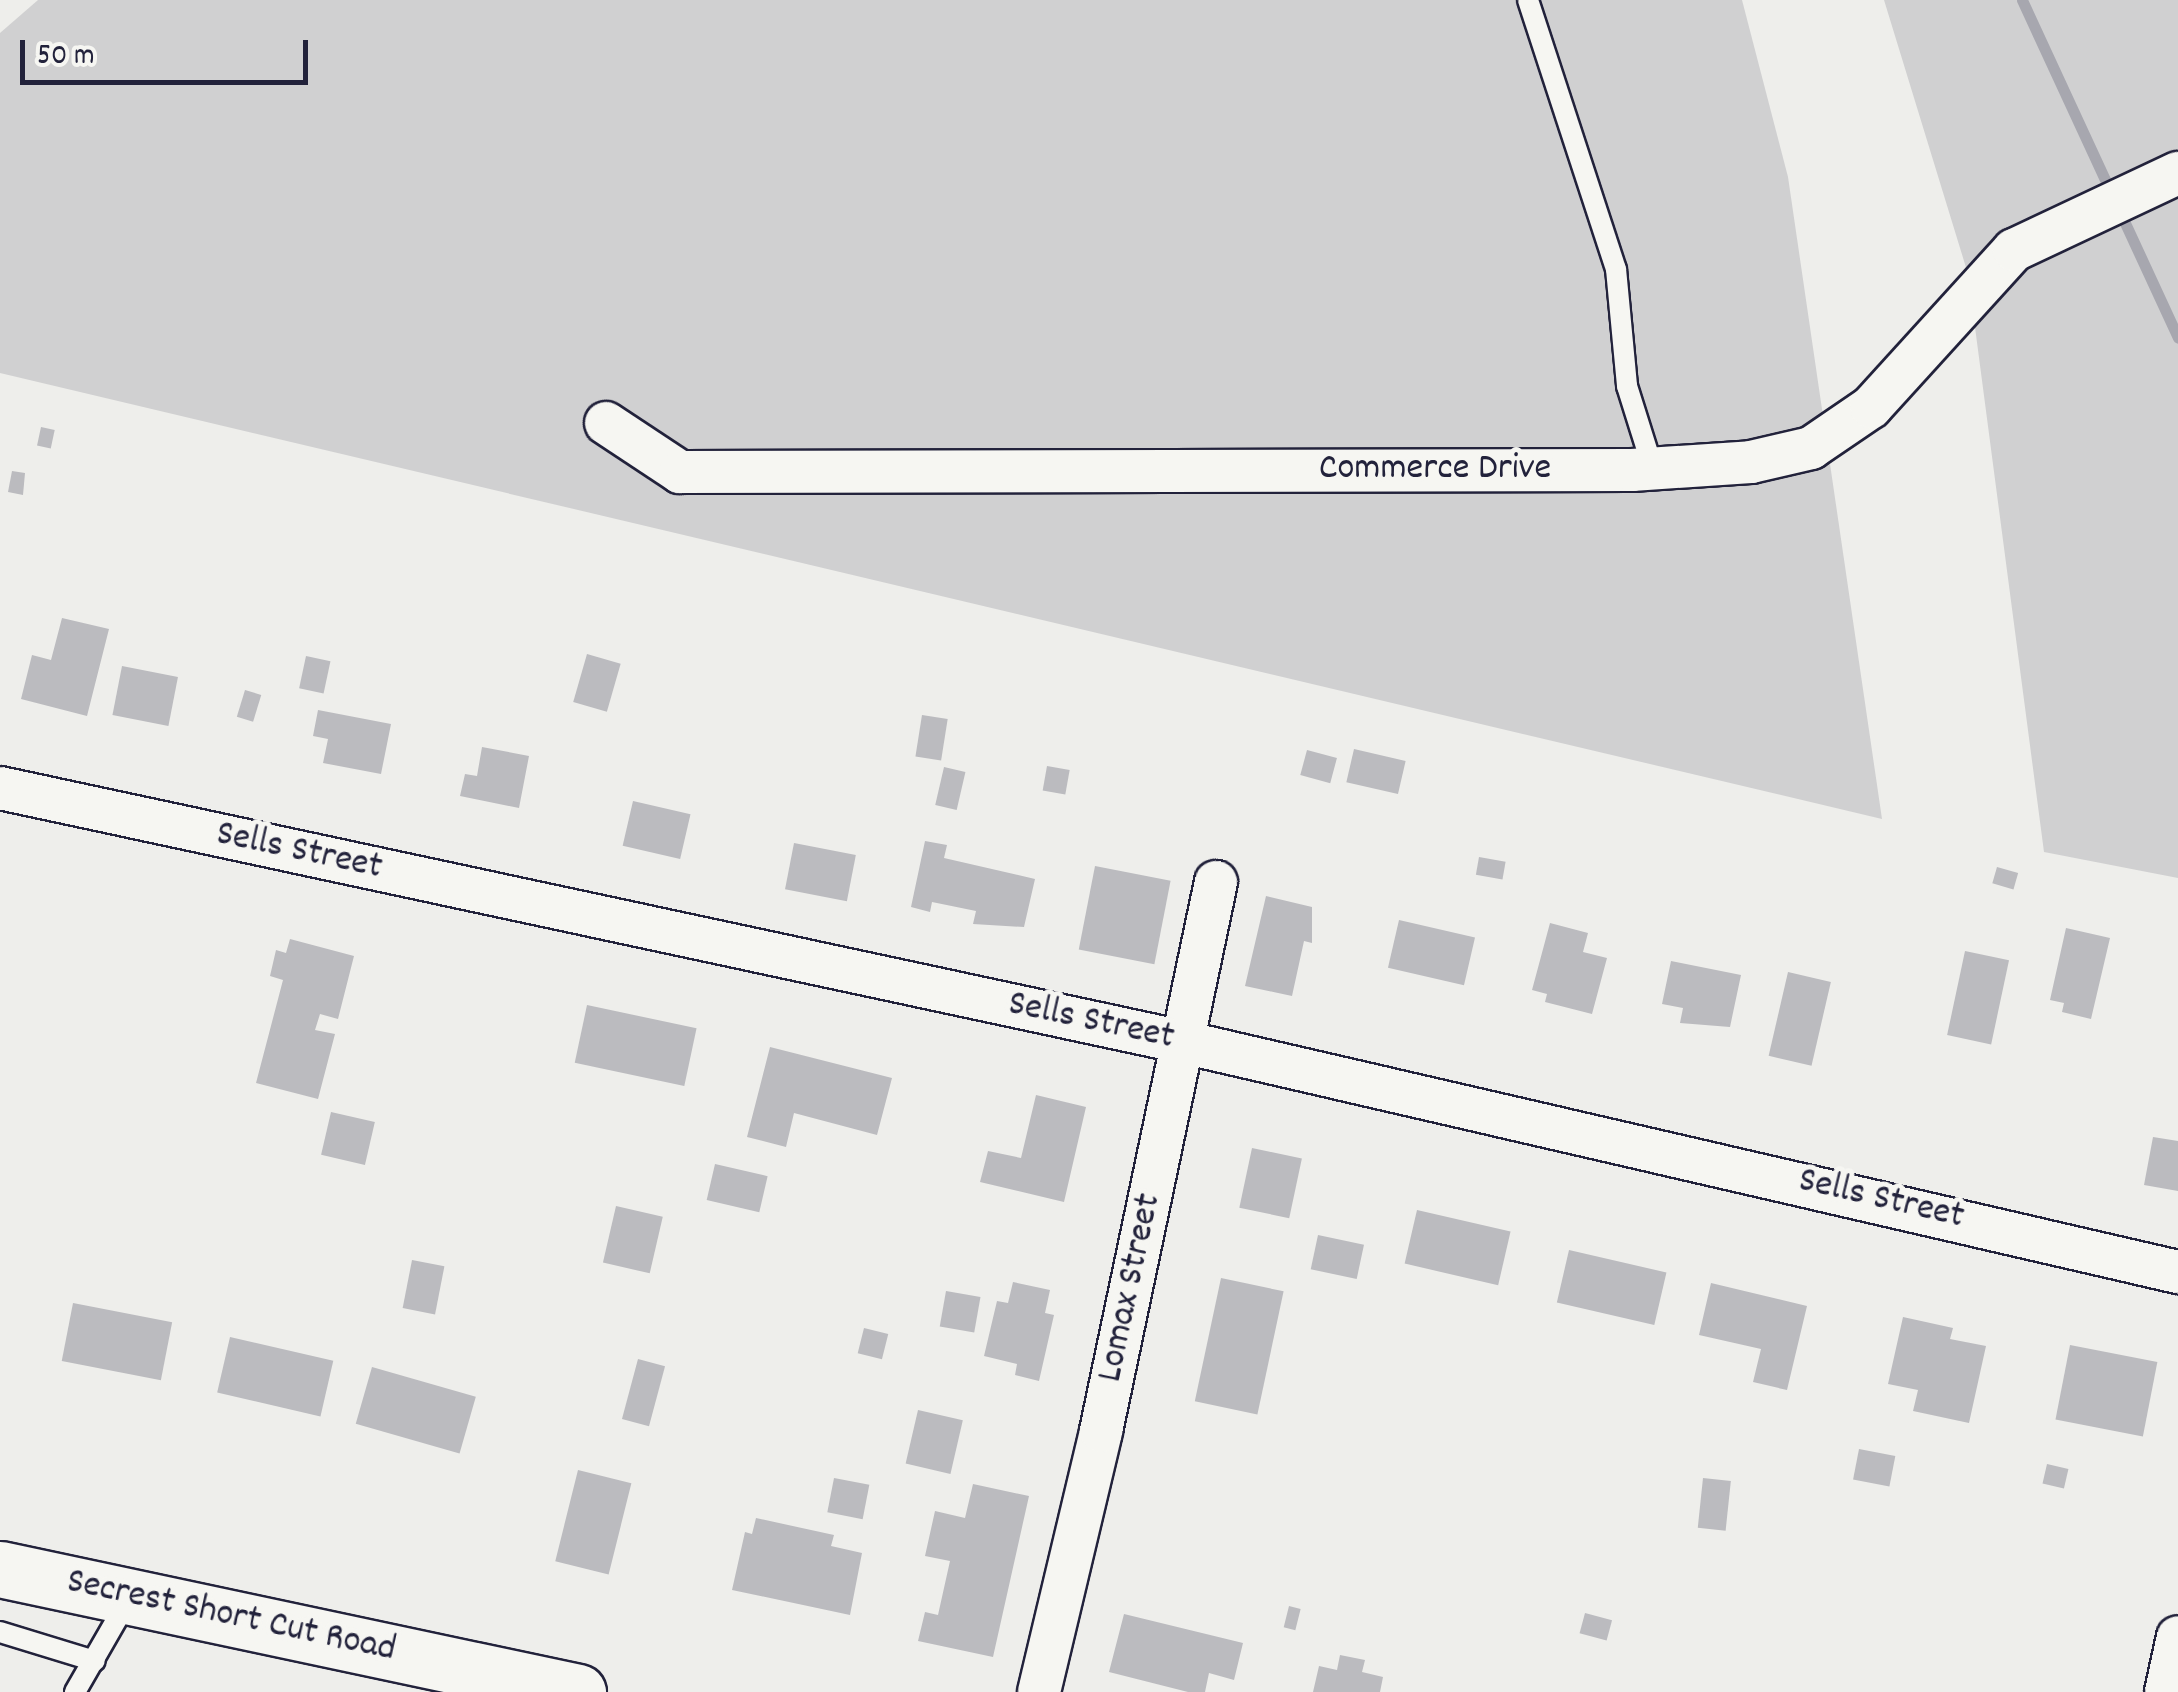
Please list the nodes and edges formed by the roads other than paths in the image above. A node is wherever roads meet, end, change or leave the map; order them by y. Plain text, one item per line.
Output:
1 (1528, 0) edge
2 (2178, 173) edge
3 (606, 424) dead end
4 (1654, 469) junction
5 (0, 788) edge
6 (1216, 882) dead end
7 (1182, 1042) junction
8 (2178, 1272) edge
9 (0, 1569) edge
10 (130, 1596) junction
11 (0, 1632) edge
12 (2178, 1637) edge
13 (95, 1660) junction
14 (75, 1692) edge
15 (578, 1692) edge
16 (1039, 1692) edge
17 (2166, 1692) edge

1 - 4 lane
2 - 4 street, Commerce Drive
3 - 4 street, Commerce Drive
5 - 7 street, Sells Street
6 - 7 street, Lomax Street
7 - 8 street, Sells Street
7 - 16 street, Lomax Street
9 - 10 street, Secrest Short Cut Road
10 - 13 lane
10 - 15 street, Secrest Short Cut Road
11 - 13 lane
12 - 17 street
13 - 14 lane

